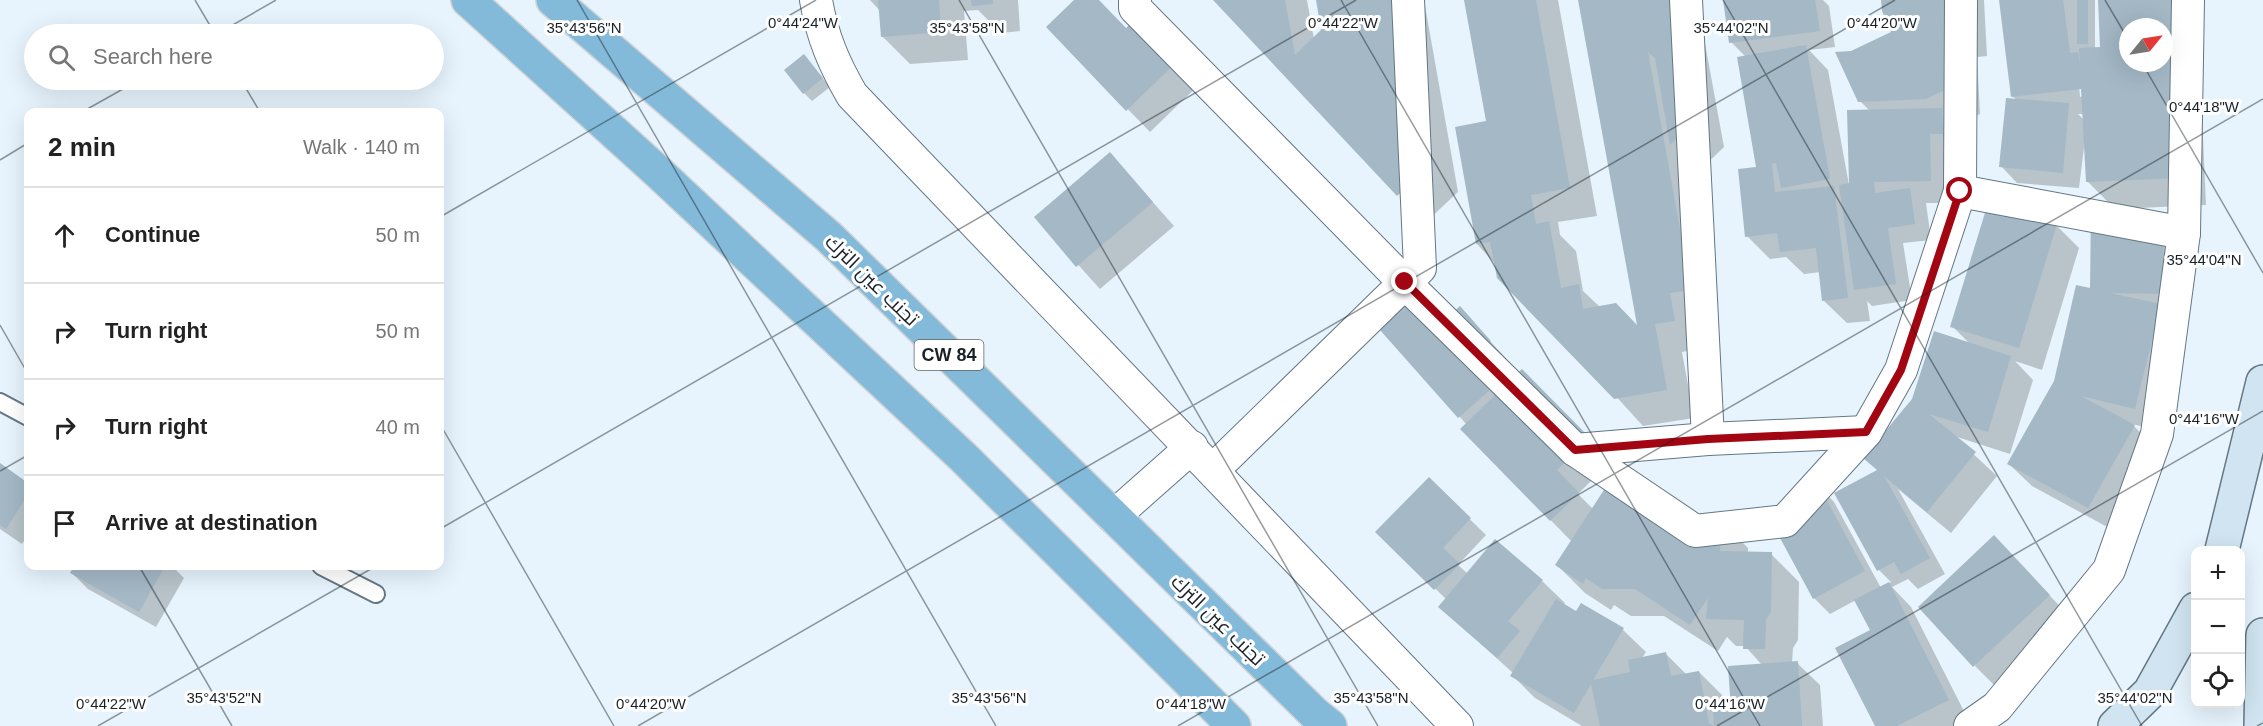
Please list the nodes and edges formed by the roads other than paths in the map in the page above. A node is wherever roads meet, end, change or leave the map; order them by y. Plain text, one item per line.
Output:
1 (468, 0) edge
2 (553, 0) edge
3 (816, 0) edge
4 (1135, 0) edge
5 (1408, 0) edge
6 (1686, 0) edge
7 (1961, 0) edge
8 (2188, 0) edge
9 (1960, 191) junction
10 (2184, 233) junction
11 (1405, 282) junction
12 (2263, 382) edge
13 (0, 402) edge
14 (24, 415) edge
15 (1866, 432) junction
16 (1708, 439) junction
17 (1575, 450) junction
18 (1202, 459) junction
19 (1113, 517) junction
20 (2223, 546) edge
21 (329, 570) edge
22 (376, 594) dead end
23 (2191, 618) edge
24 (2263, 635) edge
25 (1234, 726) edge
26 (1330, 726) edge
27 (1457, 726) edge
28 (1970, 726) edge
29 (2115, 726) edge
30 (2261, 726) edge

1 - 25 highway
2 - 19 highway, تجنب عين الترك / CW 84
3 - 18 street
4 - 11 street
5 - 11 street
6 - 16 street
7 - 9 street
8 - 10 street
9 - 10 street
9 - 15 street
10 - 28 street
11 - 17 street
11 - 18 street
12 - 20 main road
13 - 14 lane
15 - 16 street
15 - 17 street
16 - 17 street
18 - 19 street
18 - 27 street
19 - 26 highway, تجنب عين الترك / CW 84
21 - 22 lane
23 - 29 main road
24 - 30 main road

